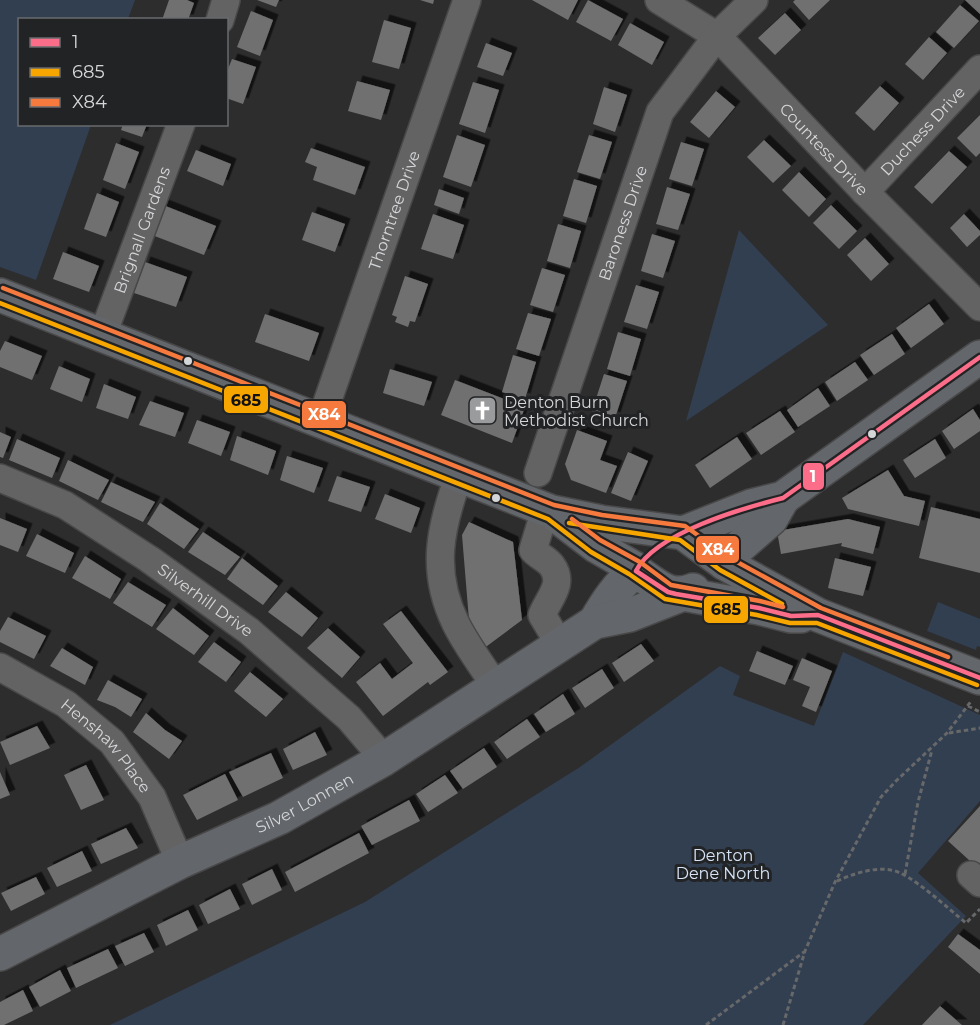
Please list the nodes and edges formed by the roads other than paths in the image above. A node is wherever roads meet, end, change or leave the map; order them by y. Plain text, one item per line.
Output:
1 (226, 0) edge
2 (467, 0) edge
3 (659, 0) edge
4 (754, 0) edge
5 (221, 18) edge
6 (717, 36) junction
7 (980, 69) edge
8 (180, 126) edge
9 (865, 192) junction
10 (0, 295) edge
11 (980, 307) edge
12 (103, 334) junction
13 (980, 357) edge
14 (321, 420) junction
15 (538, 473) dead end
16 (459, 475) junction
17 (0, 478) edge
18 (548, 511) junction
19 (746, 521) junction
20 (682, 533) junction
21 (599, 534) junction
22 (723, 562) junction
23 (636, 570) junction
24 (757, 594) junction
25 (682, 595) junction
26 (610, 613) junction
27 (560, 645) junction
28 (4, 677) edge
29 (980, 678) edge
30 (496, 687) junction
31 (384, 759) junction
32 (180, 862) junction
33 (0, 954) edge

1 - 5 street
2 - 14 street, Thorntree Drive
3 - 6 street, Countess Drive
4 - 6 street, Baroness Drive
6 - 9 street, Countess Drive
6 - 15 street, Baroness Drive
7 - 9 street, Duchess Drive
8 - 12 street, Brignall Gardens
9 - 11 street, Countess Drive
10 - 12 main road
12 - 14 main road
13 - 19 main road
14 - 16 main road
16 - 18 main road
16 - 30 street
17 - 31 street, Silverhill Drive
18 - 21 main road
18 - 27 street
19 - 20 main road, Silver Lonnen
19 - 21 main road
19 - 22 main road, Silver Lonnen
19 - 24 main road
20 - 21 main road
20 - 22 main road
20 - 23 main road, Silver Lonnen
21 - 23 main road
21 - 26 main road
22 - 24 main road
22 - 25 main road, Silver Lonnen
23 - 25 main road
23 - 26 main road, Silver Lonnen
24 - 25 main road
24 - 26 main road
24 - 29 main road
25 - 26 main road, Silver Lonnen
26 - 27 main road, Silver Lonnen
27 - 30 main road, Silver Lonnen
28 - 32 street, Henshaw Place
30 - 31 main road, Silver Lonnen
31 - 32 main road, Silver Lonnen
32 - 33 main road, Silver Lonnen

